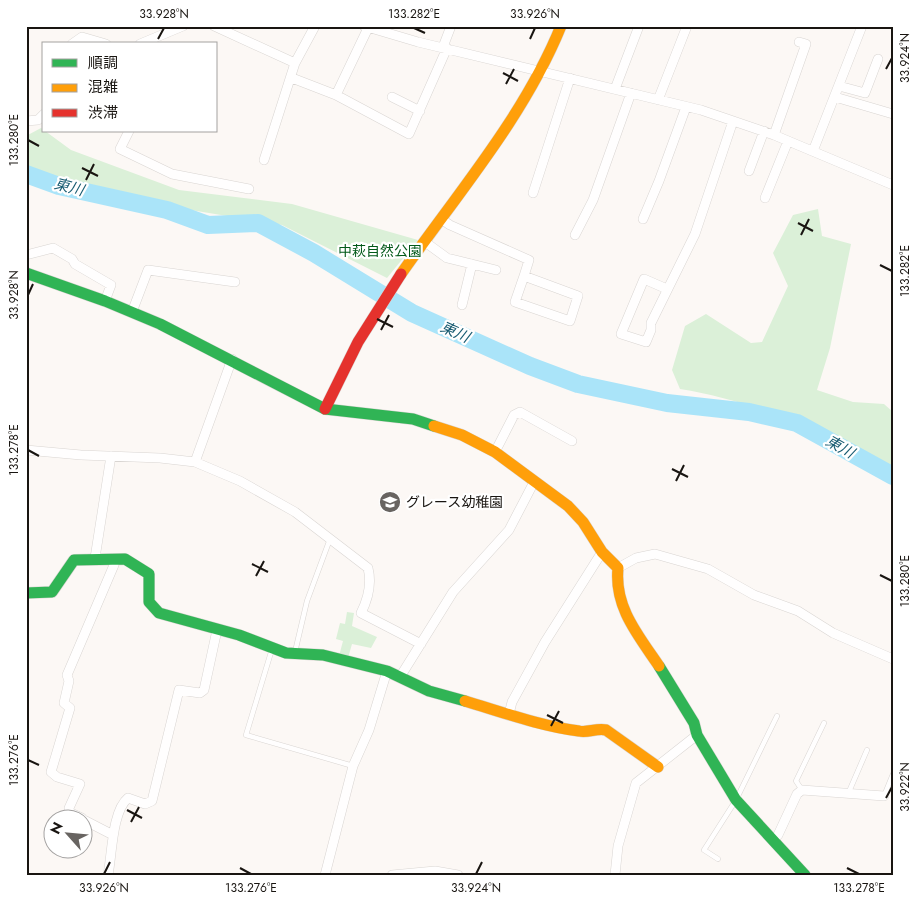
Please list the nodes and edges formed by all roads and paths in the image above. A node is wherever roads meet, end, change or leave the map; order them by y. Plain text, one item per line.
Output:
1 (183, 26) edge
2 (214, 26) edge
3 (315, 26) edge
4 (451, 26) edge
5 (561, 26) edge
6 (639, 26) edge
7 (687, 26) edge
8 (862, 26) edge
9 (366, 27) edge
10 (389, 30) edge
11 (75, 42) edge
12 (99, 42) edge
13 (145, 42) edge
14 (799, 42) dead end
15 (445, 48) junction
16 (878, 59) dead end
17 (295, 63) junction
18 (541, 71) junction
19 (292, 78) junction
20 (570, 78) junction
21 (839, 86) junction
22 (615, 89) junction
23 (631, 93) junction
24 (336, 95) junction
25 (392, 96) dead end
26 (835, 97) junction
27 (658, 100) junction
28 (686, 107) junction
29 (420, 111) junction
30 (893, 114) edge
31 (42, 116) edge
32 (26, 121) edge
33 (733, 121) junction
34 (764, 131) junction
35 (128, 132) edge
36 (774, 135) junction
37 (788, 141) junction
38 (813, 151) junction
39 (264, 160) dead end
40 (749, 171) dead end
41 (893, 186) edge
42 (249, 189) dead end
43 (533, 193) dead end
44 (765, 198) dead end
45 (441, 219) junction
46 (643, 219) dead end
47 (575, 235) dead end
48 (425, 242) junction
49 (26, 255) edge
50 (472, 264) junction
51 (496, 270) dead end
52 (26, 273) edge
53 (524, 276) junction
54 (235, 282) dead end
55 (668, 289) junction
56 (104, 300) junction
57 (462, 304) dead end
58 (132, 312) junction
59 (232, 359) junction
60 (325, 408) junction
61 (572, 441) dead end
62 (26, 450) edge
63 (495, 452) junction
64 (111, 456) junction
65 (195, 462) junction
66 (534, 482) junction
67 (330, 538) junction
68 (602, 552) junction
69 (95, 558) junction
70 (114, 559) junction
71 (618, 568) junction
72 (26, 593) edge
73 (217, 630) junction
74 (421, 644) junction
75 (272, 648) junction
76 (295, 652) junction
77 (893, 659) edge
78 (387, 671) junction
79 (400, 677) junction
80 (509, 714) junction
81 (777, 716) dead end
82 (824, 723) dead end
83 (696, 736) junction
84 (867, 750) dead end
85 (353, 766) junction
86 (658, 767) junction
87 (893, 774) edge
88 (802, 790) junction
89 (848, 794) junction
90 (884, 796) joint
91 (736, 800) junction
92 (68, 808) edge
93 (92, 824) edge
94 (113, 835) junction
95 (773, 840) junction
96 (718, 859) dead end
97 (405, 873) edge
98 (108, 875) edge
99 (325, 875) edge
100 (392, 875) edge
101 (458, 875) edge
102 (615, 875) edge
103 (805, 875) edge

1 - 13 street
2 - 17 street
3 - 17 street
4 - 15 street
5 - 18 street
6 - 22 street
7 - 27 street
8 - 21 street
9 - 10 street
9 - 24 street
10 - 15 street
11 - 12 street
14 - 36 street
15 - 18 street
15 - 29 street
16 - 21 street
17 - 19 street
18 - 20 street
18 - 45 street
19 - 24 street
19 - 39 street
20 - 22 street
20 - 43 street
21 - 26 street
22 - 23 street
23 - 27 street
23 - 47 street
24 - 29 street
25 - 29 street
26 - 30 street
26 - 38 street
27 - 28 street
28 - 33 street
28 - 46 street
31 - 32 street
33 - 34 street
33 - 55 street
34 - 36 street
34 - 40 street
35 - 42 street
36 - 37 street
37 - 38 street
37 - 44 street
38 - 41 street
45 - 48 street
45 - 53 street
48 - 50 street
48 - 60 street
49 - 56 street
50 - 51 street
50 - 57 street
52 - 56 street
53 - 53 street
54 - 58 street
55 - 55 street
56 - 58 street
58 - 59 street
59 - 60 street
59 - 65 street
60 - 63 street
61 - 63 street
62 - 64 street
63 - 66 street
64 - 65 street
64 - 69 street
65 - 67 street
66 - 68 street
66 - 74 street
67 - 74 street
67 - 76 lane
68 - 71 street
68 - 80 street
69 - 70 street
69 - 72 street
70 - 73 street
70 - 92 street
71 - 77 street
71 - 83 street
73 - 75 street
73 - 94 street
74 - 79 street
75 - 76 street
75 - 85 lane
76 - 78 street
78 - 79 street
78 - 85 street
79 - 80 street
80 - 86 street
81 - 91 lane
82 - 88 lane
83 - 86 street
83 - 91 street
84 - 89 lane
85 - 99 street
86 - 102 street
87 - 90 lane
88 - 89 street
88 - 95 street
89 - 90 street
91 - 95 street
91 - 96 lane
93 - 94 street
94 - 98 street
95 - 103 street
97 - 100 street
97 - 101 street

